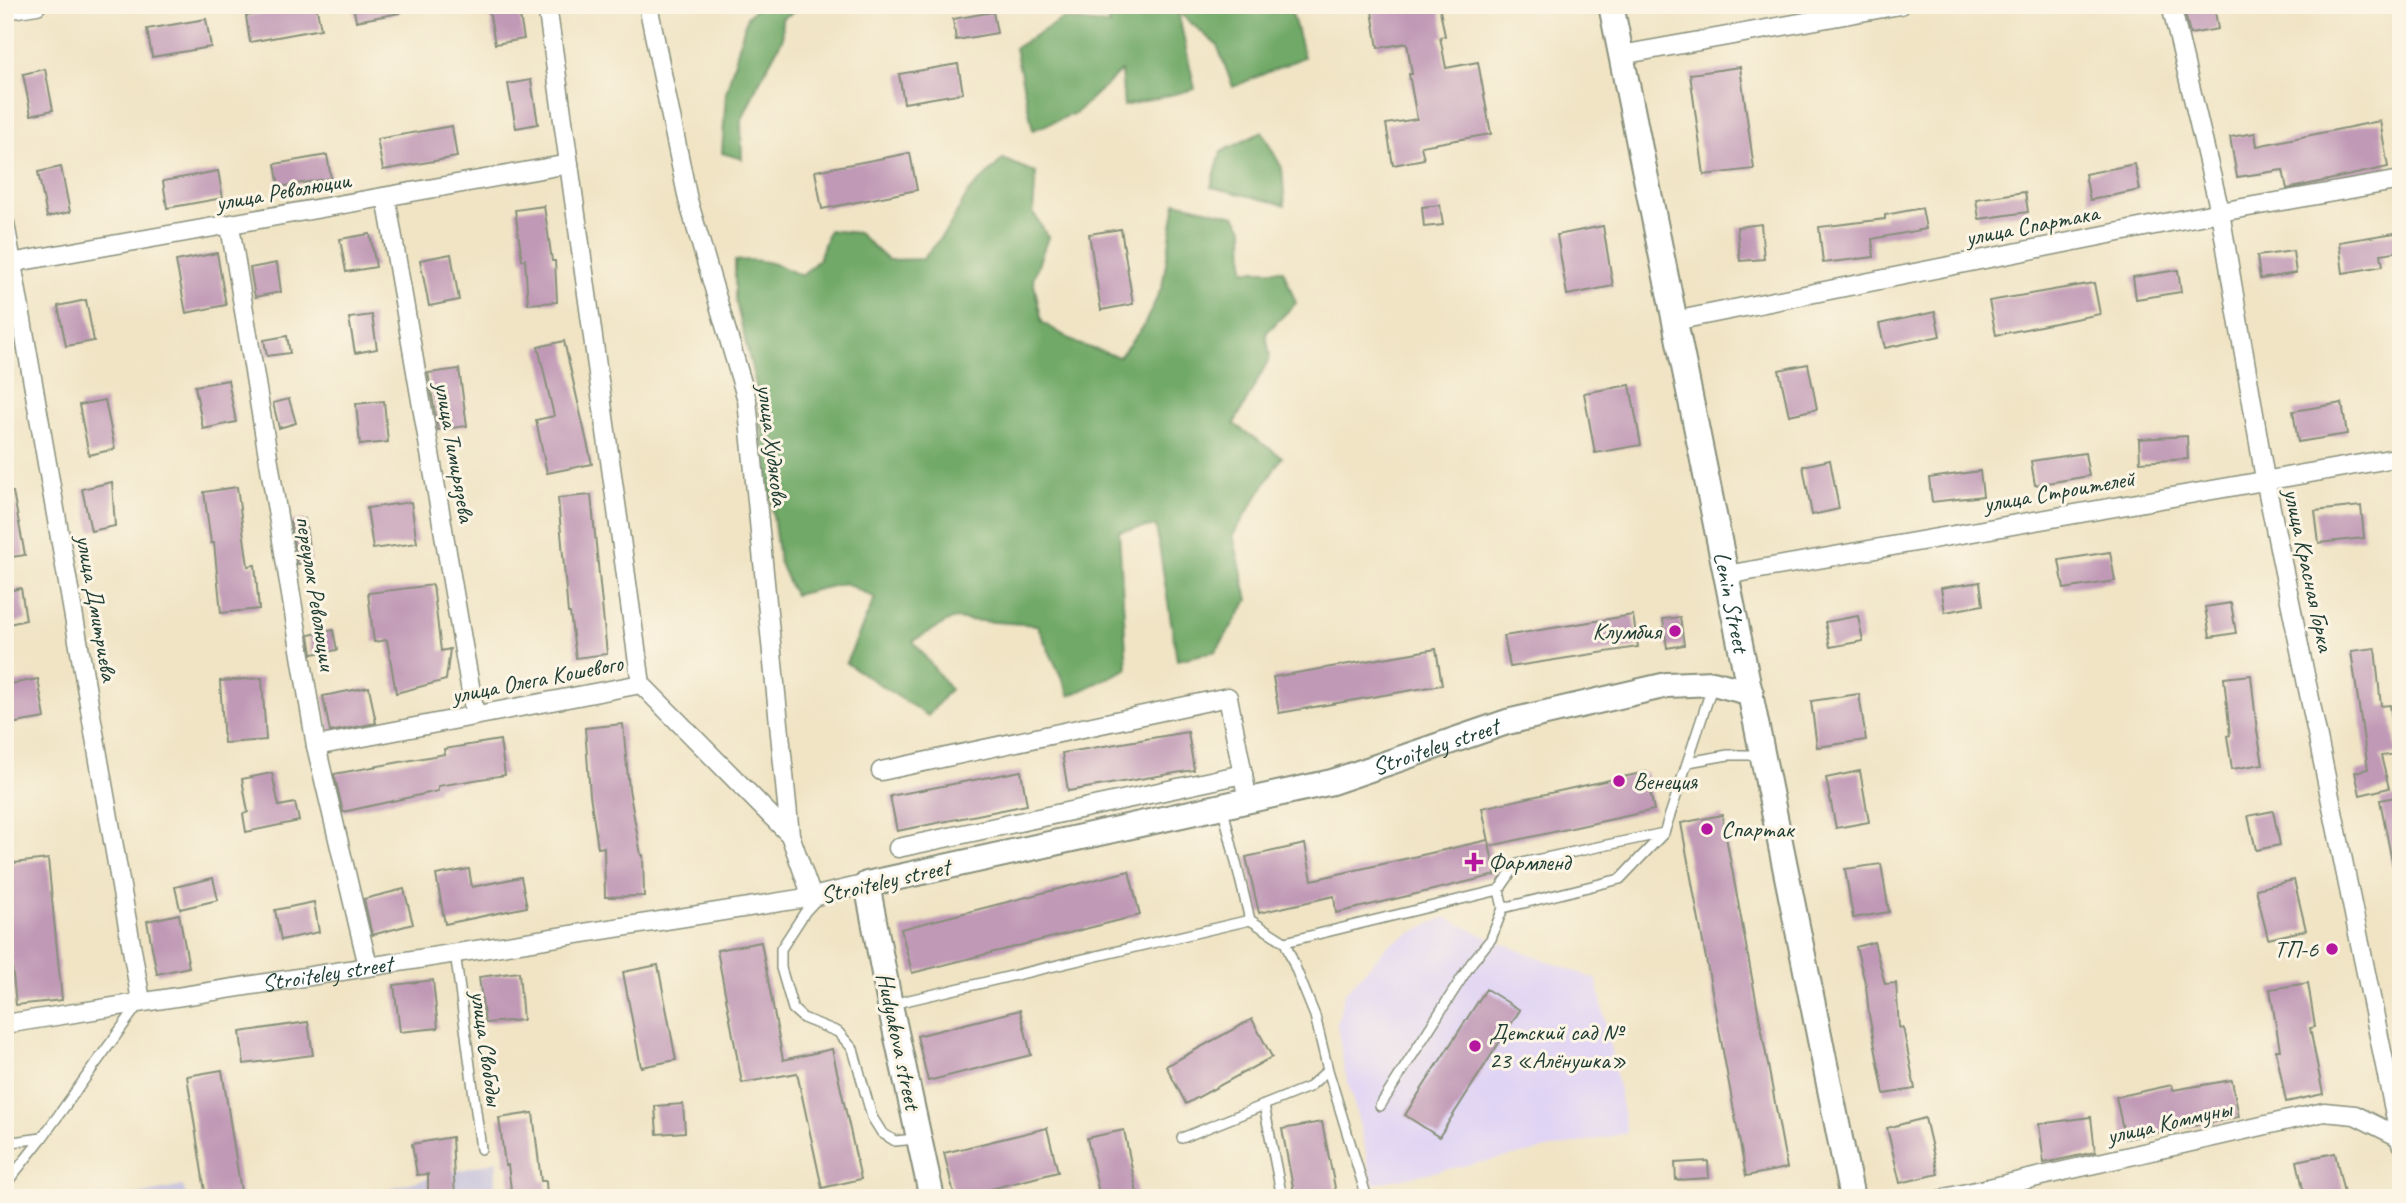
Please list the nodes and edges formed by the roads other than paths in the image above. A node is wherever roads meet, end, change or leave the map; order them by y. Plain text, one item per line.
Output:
1 (37, 5) edge
2 (547, 5) edge
3 (648, 5) edge
4 (1611, 5) edge
5 (1900, 5) edge
6 (2171, 5) edge
7 (5, 10) edge
8 (1621, 55) junction
9 (569, 164) junction
10 (2401, 180) edge
11 (386, 197) junction
12 (2220, 212) junction
13 (5, 223) edge
14 (230, 226) junction
15 (9, 263) edge
16 (1674, 321) junction
17 (2401, 457) edge
18 (2265, 479) junction
19 (1726, 575) junction
20 (1713, 683) junction
21 (640, 684) junction
22 (1751, 693) junction
23 (475, 715) junction
24 (316, 746) junction
25 (1764, 755) junction
26 (1688, 762) junction
27 (881, 771) dead end
28 (1243, 774) junction
29 (1248, 801) junction
30 (1223, 807) junction
31 (1664, 833) junction
32 (790, 835) junction
33 (898, 848) dead end
34 (867, 884) junction
35 (1499, 890) junction
36 (816, 897) junction
37 (1503, 908) junction
38 (1250, 920) junction
39 (1285, 942) junction
40 (455, 953) junction
41 (368, 966) junction
42 (141, 1001) junction
43 (890, 1004) junction
44 (5, 1024) edge
45 (1328, 1070) junction
46 (1264, 1105) junction
47 (1380, 1106) dead end
48 (42, 1138) junction
49 (1182, 1138) dead end
50 (919, 1139) junction
51 (2400, 1140) edge
52 (5, 1143) edge
53 (481, 1149) dead end
54 (5, 1185) edge
55 (932, 1198) edge
56 (1282, 1198) edge
57 (1367, 1198) edge
58 (1711, 1198) edge
59 (1721, 1198) edge
60 (1852, 1198) edge
61 (1945, 1198) edge

1 - 7 street
2 - 9 street
3 - 32 street, улица Худякова
4 - 8 street, Lenin Street
5 - 8 street
6 - 12 street, улица Красная Горка
8 - 16 street, Lenin Street
9 - 11 street, улица Революции
9 - 21 street
10 - 12 street, улица Спартака
11 - 14 street, улица Революции
11 - 23 street, улица Тимирязева
12 - 16 street, улица Спартака
12 - 18 street, улица Красная Горка
13 - 15 street, улица Дмитриева
14 - 15 street, улица Революции
14 - 24 street, переулок Революции
15 - 42 street, улица Дмитриева
16 - 19 street, Lenin Street
17 - 18 street, улица Строителей
18 - 19 street, улица Строителей
18 - 51 street, улица Красная Горка
19 - 22 street, Lenin Street
20 - 22 street, Stroiteley street
20 - 26 lane
20 - 29 street, Stroiteley street
21 - 23 street, улица Олега Кошевого
21 - 32 street, улица Олега Кошевого
22 - 25 street, Lenin Street
23 - 24 street, улица Олега Кошевого
24 - 41 street, переулок Революции
25 - 26 lane
25 - 60 street, Lenin Street
26 - 31 lane
27 - 28 street
28 - 29 street
28 - 33 street
29 - 30 street, Stroiteley street
30 - 34 street, Stroiteley street
30 - 38 lane
31 - 35 lane
31 - 37 lane
32 - 36 street, улица Худякова
34 - 36 street, Stroiteley street
34 - 43 street, Hudyakova street
35 - 37 lane
35 - 39 lane
36 - 40 street, Stroiteley street
36 - 50 lane
37 - 47 lane
38 - 39 lane
38 - 43 lane
39 - 45 lane
40 - 41 street, Stroiteley street
40 - 53 lane, улица Свободы
41 - 42 street, Stroiteley street
42 - 44 street, Stroiteley street
42 - 48 lane
43 - 50 street, Hudyakova street
45 - 46 lane
45 - 57 lane
46 - 49 lane
46 - 56 lane
48 - 52 lane
48 - 54 lane
50 - 55 street, Hudyakova street
51 - 61 street, улица Коммуны
58 - 59 lane

